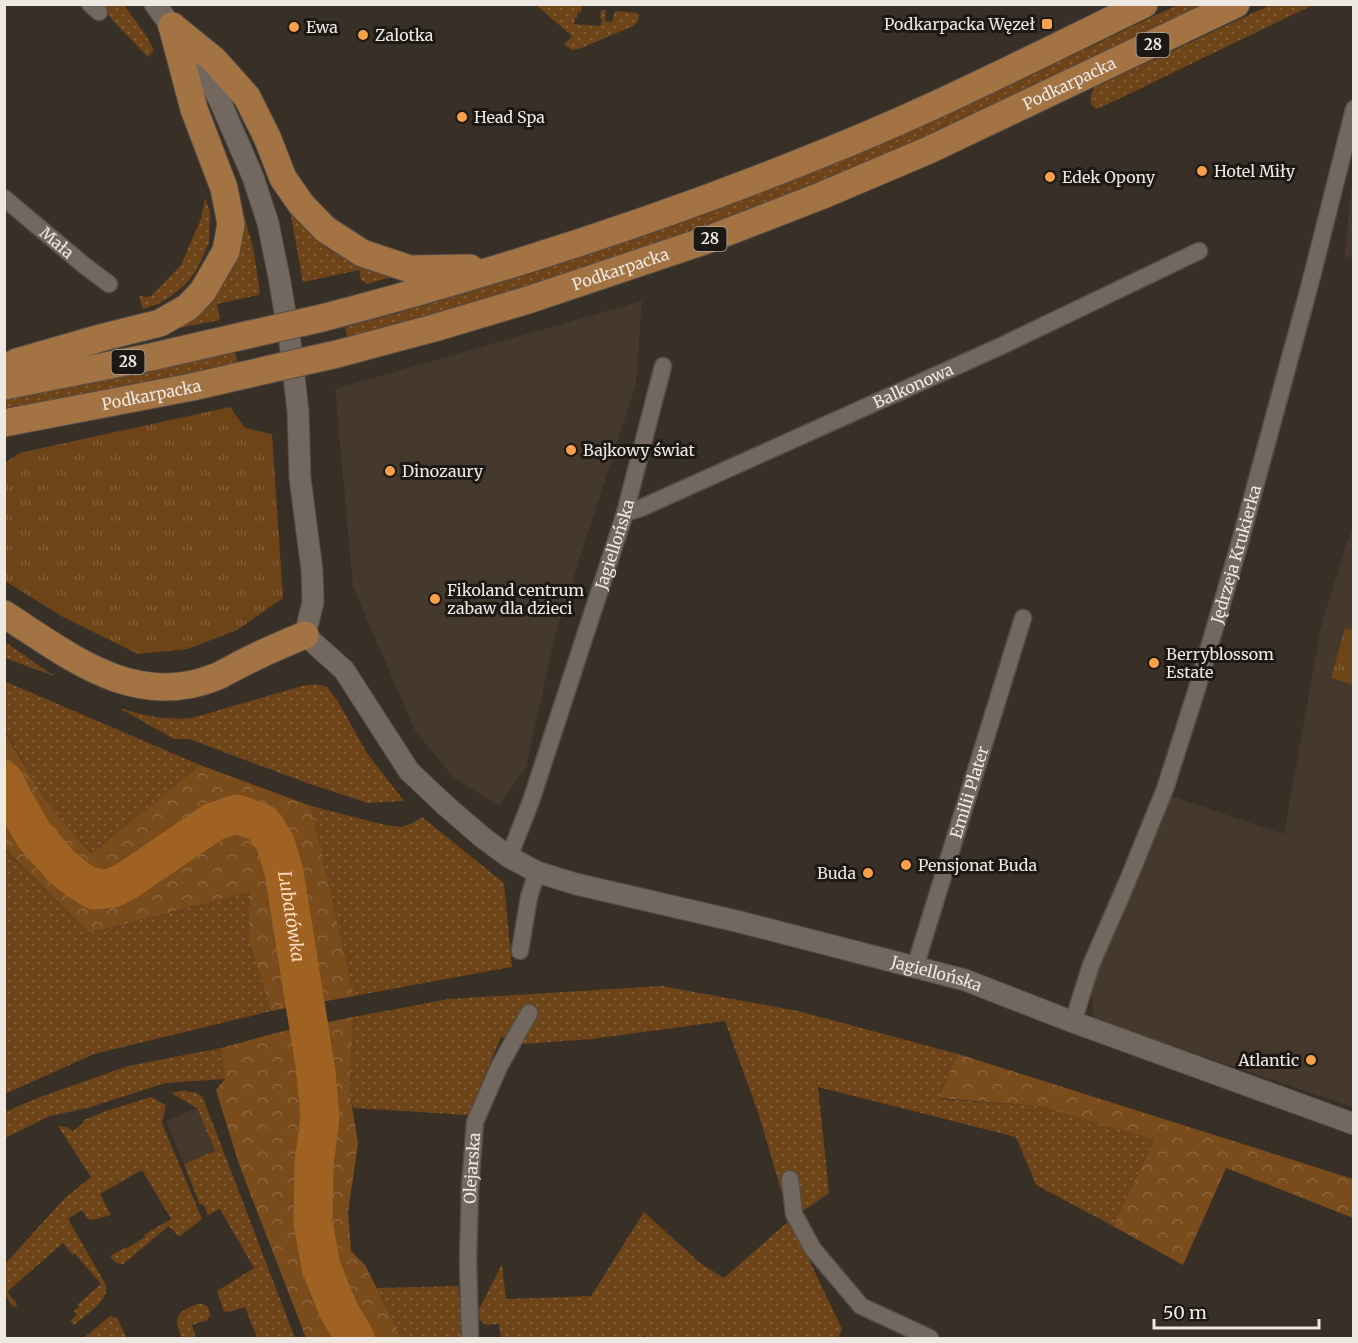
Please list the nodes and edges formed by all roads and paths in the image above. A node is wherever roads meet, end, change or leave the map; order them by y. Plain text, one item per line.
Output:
1 (155, 4) edge
2 (1144, 4) edge
3 (1236, 4) edge
4 (172, 26) junction
5 (1353, 109) edge
6 (4, 198) edge
7 (1199, 251) dead end
8 (501, 267) junction
9 (109, 284) dead end
10 (663, 366) dead end
11 (4, 369) edge
12 (4, 386) edge
13 (53, 414) junction
14 (4, 423) edge
15 (4, 440) edge
16 (625, 513) junction
17 (4, 614) edge
18 (1023, 618) dead end
19 (305, 635) junction
20 (509, 857) junction
21 (537, 872) junction
22 (520, 951) dead end
23 (915, 967) junction
24 (529, 1013) dead end
25 (1073, 1022) junction
26 (1353, 1124) edge
27 (790, 1179) dead end
28 (470, 1338) edge
29 (930, 1338) edge

1 - 4 street
2 - 8 main road, 28
3 - 13 main road, Podkarpacka / 28, bridge
4 - 8 main road
4 - 11 main road
4 - 19 street
5 - 25 street, Jędrzeja Krukierka
6 - 9 street, Mała
7 - 16 street, Balkonowa
8 - 12 main road, 28, bridge
10 - 16 street, Jagiellońska
13 - 14 main road, Podkarpacka / 28
13 - 15 main road
16 - 20 street, Jagiellońska
17 - 19 main road
18 - 23 street, Emilii Plater
19 - 20 street, Jagiellońska
20 - 21 street, Jagiellońska
21 - 22 street
21 - 23 street, Jagiellońska
23 - 25 street, Jagiellońska
24 - 28 street, Olejarska
25 - 26 street, Jagiellońska
27 - 29 street

